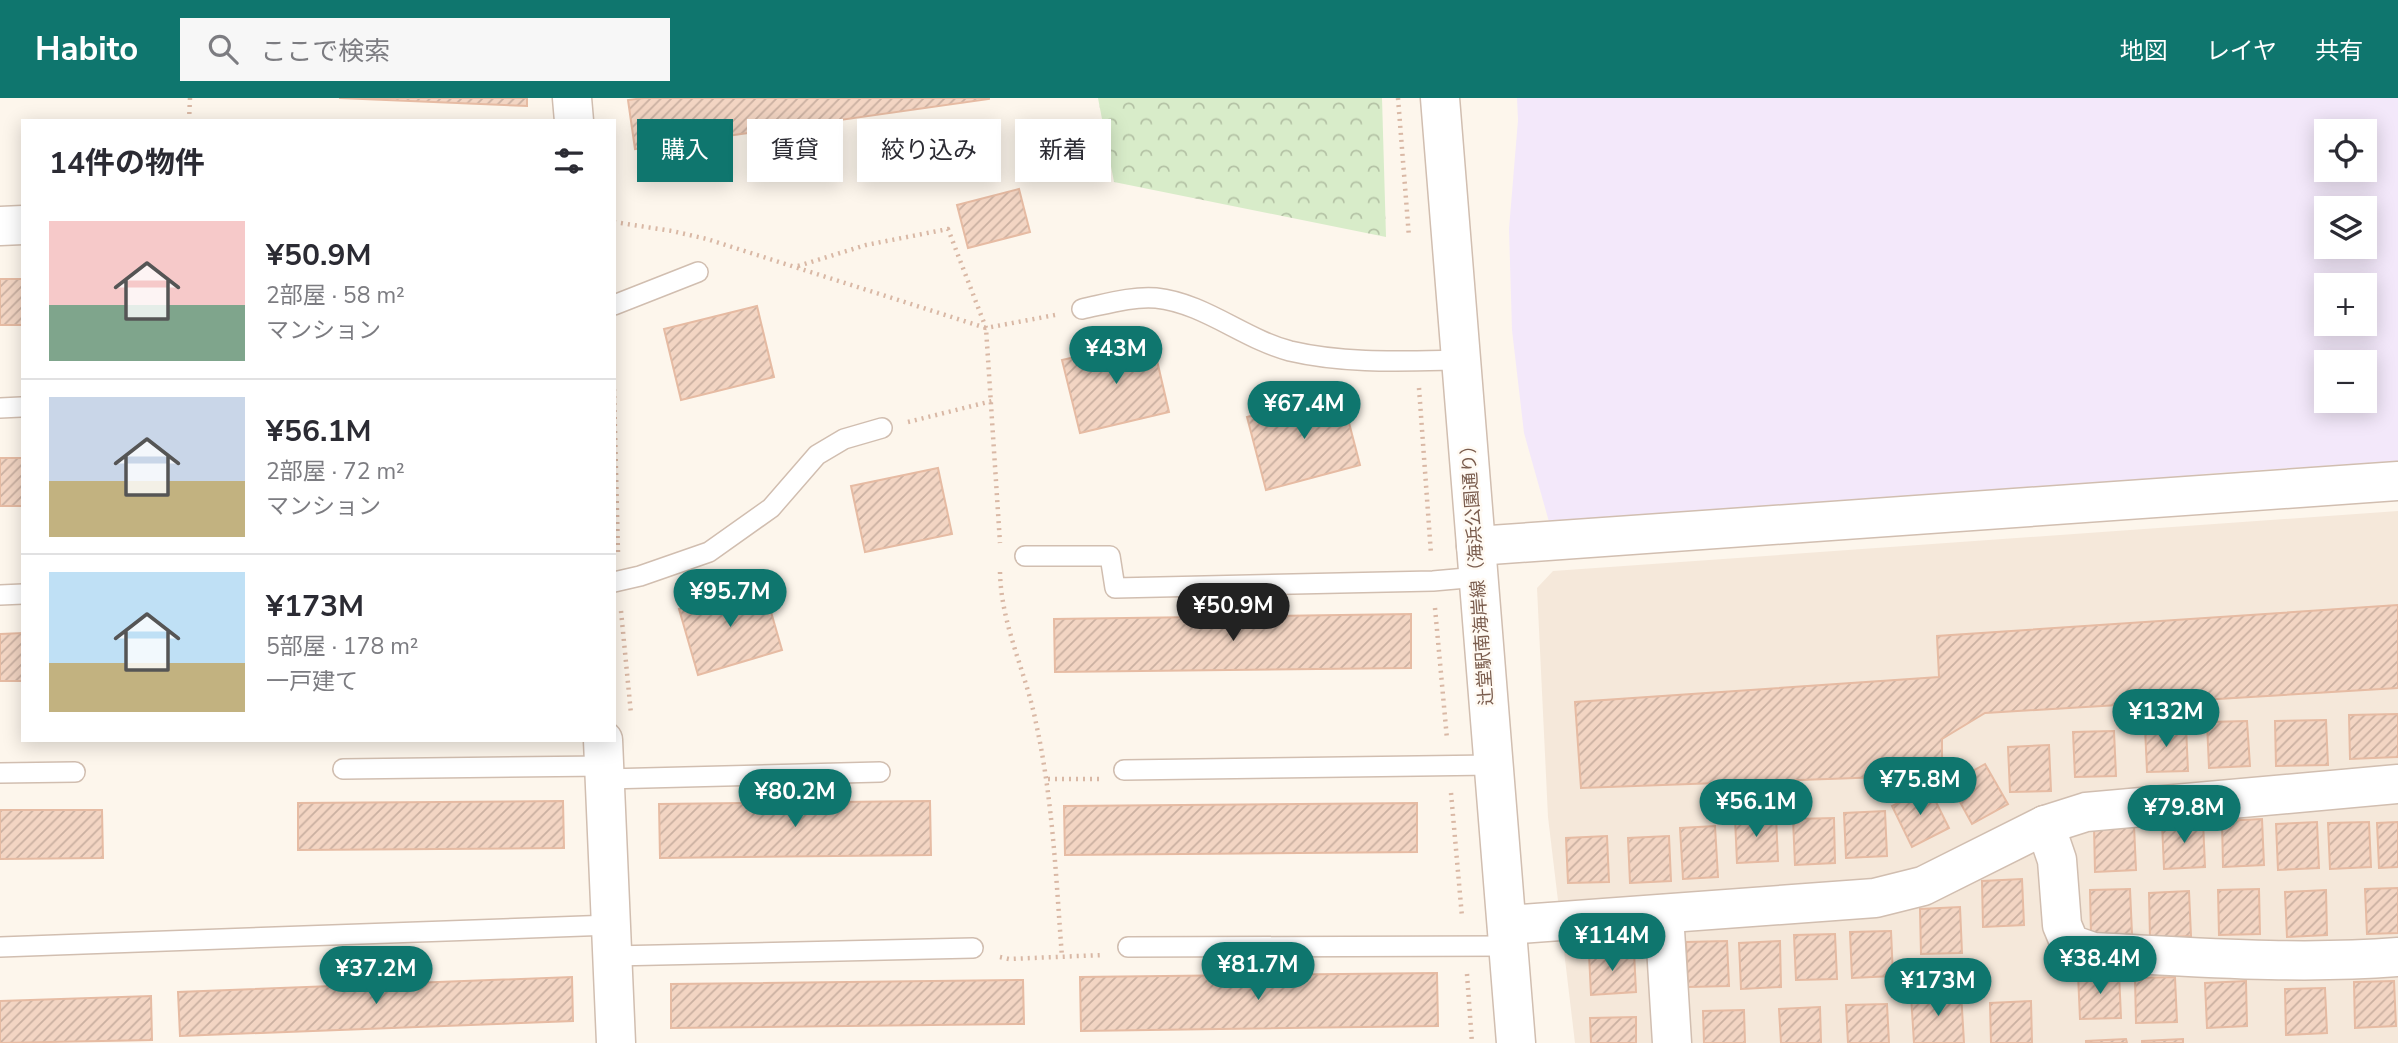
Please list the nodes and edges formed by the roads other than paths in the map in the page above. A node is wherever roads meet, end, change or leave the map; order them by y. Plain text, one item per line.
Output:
1 (572, 98) edge
2 (1440, 98) edge
3 (574, 119) edge
4 (21, 225) edge
5 (0, 226) edge
6 (698, 272) dead end
7 (616, 304) edge
8 (1082, 309) road end
9 (1461, 360) junction
10 (21, 407) dead end
11 (0, 408) edge
12 (882, 428) road end
13 (2398, 481) edge
14 (1026, 556) dead end
15 (1477, 561) junction
16 (616, 582) edge
17 (21, 594) edge
18 (0, 595) edge
19 (605, 762) edge
20 (1492, 765) junction
21 (343, 769) dead end
22 (1124, 770) road end
23 (75, 772) dead end
24 (880, 772) dead end
25 (0, 773) edge
26 (2398, 784) edge
27 (2045, 825) junction
28 (1664, 914) junction
29 (1507, 935) junction
30 (611, 941) junction
31 (0, 947) edge
32 (1128, 947) road end
33 (972, 948) road end
34 (2398, 957) edge
35 (616, 1043) edge
36 (1516, 1043) edge
37 (1672, 1043) edge

1 - 3 street
2 - 9 street, 辻堂駅南海岸線（海浜公園通り）
4 - 5 street
6 - 7 lane
8 - 9 lane
9 - 15 street, 辻堂駅南海岸線（海浜公園通り）
10 - 11 lane
12 - 16 lane
13 - 15 street
14 - 15 lane
15 - 20 street, 辻堂駅南海岸線（海浜公園通り）
17 - 18 lane
19 - 21 lane
19 - 24 lane
19 - 30 street
20 - 22 lane
20 - 29 street, 辻堂駅南海岸線（海浜公園通り）
23 - 25 lane
26 - 27 street
27 - 28 street
27 - 34 street
28 - 29 street
28 - 37 street
29 - 32 lane
29 - 36 street, 辻堂駅南海岸線（海浜公園通り）
30 - 31 lane
30 - 33 lane
30 - 35 street

